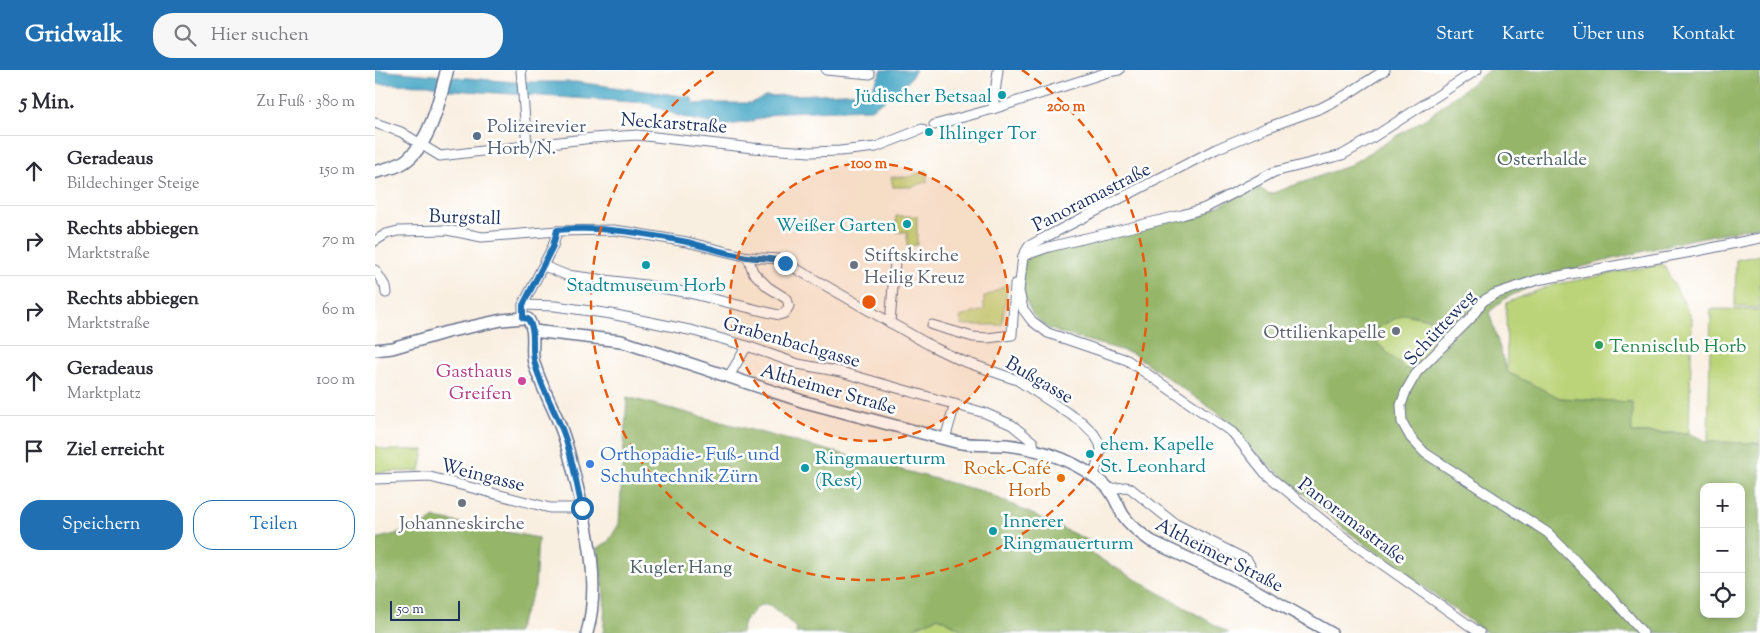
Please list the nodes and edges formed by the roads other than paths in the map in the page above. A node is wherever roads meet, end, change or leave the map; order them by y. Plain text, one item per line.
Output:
1 (447, 70) edge
2 (826, 70) edge
3 (998, 70) edge
4 (1119, 70) edge
5 (1385, 70) edge
6 (1477, 70) edge
7 (522, 74) edge
8 (870, 74) dead end
9 (993, 109) junction
10 (375, 123) edge
11 (934, 125) dead end
12 (922, 129) dead end
13 (421, 143) junction
14 (527, 146) junction
15 (375, 172) edge
16 (557, 230) junction
17 (1760, 238) edge
18 (375, 241) edge
19 (1023, 256) junction
20 (748, 257) junction
21 (895, 262) dead end
22 (544, 266) junction
23 (375, 270) edge
24 (1021, 272) junction
25 (386, 292) dead end
26 (523, 305) junction
27 (523, 318) junction
28 (890, 322) junction
29 (932, 325) dead end
30 (533, 331) junction
31 (747, 346) junction
32 (375, 350) edge
33 (729, 376) junction
34 (955, 404) junction
35 (945, 439) junction
36 (1034, 450) junction
37 (1094, 476) junction
38 (375, 479) edge
39 (1109, 489) junction
40 (582, 508) junction
41 (1250, 573) dead end
42 (587, 633) edge
43 (1331, 633) edge
44 (1480, 633) edge
45 (1643, 633) edge

1 - 13 main road
2 - 8 street
3 - 9 street
4 - 9 street
5 - 19 street, Panoramastraße
6 - 19 street
7 - 14 street
9 - 11 street
10 - 13 street, Neckarstraße
12 - 14 street, Neckarstraße
13 - 14 street, Neckarstraße
13 - 15 main road
16 - 18 street, Burgstall
16 - 20 street, Burgstall
16 - 22 street
17 - 45 street, Schütteweg
19 - 24 street, Panoramastraße
20 - 22 street
20 - 28 street, Bußgasse
21 - 28 street
22 - 26 street
23 - 25 street
24 - 29 street
24 - 44 street, Panoramastraße
26 - 27 street
26 - 31 street, Grabenbachgasse
27 - 30 street
27 - 32 street
28 - 37 street, Bußgasse
30 - 33 street, Altheimer Straße
30 - 40 street
31 - 33 street
31 - 34 street, Grabenbachgasse
33 - 35 street, Altheimer Straße
34 - 35 street
34 - 36 street, Grabenbachgasse
35 - 36 street, Altheimer Straße
36 - 37 street, Altheimer Straße
37 - 39 street, Altheimer Straße
38 - 40 street, Weingasse
39 - 41 street, Altheimer Straße
39 - 43 street, Altheimer Straße
40 - 42 street

